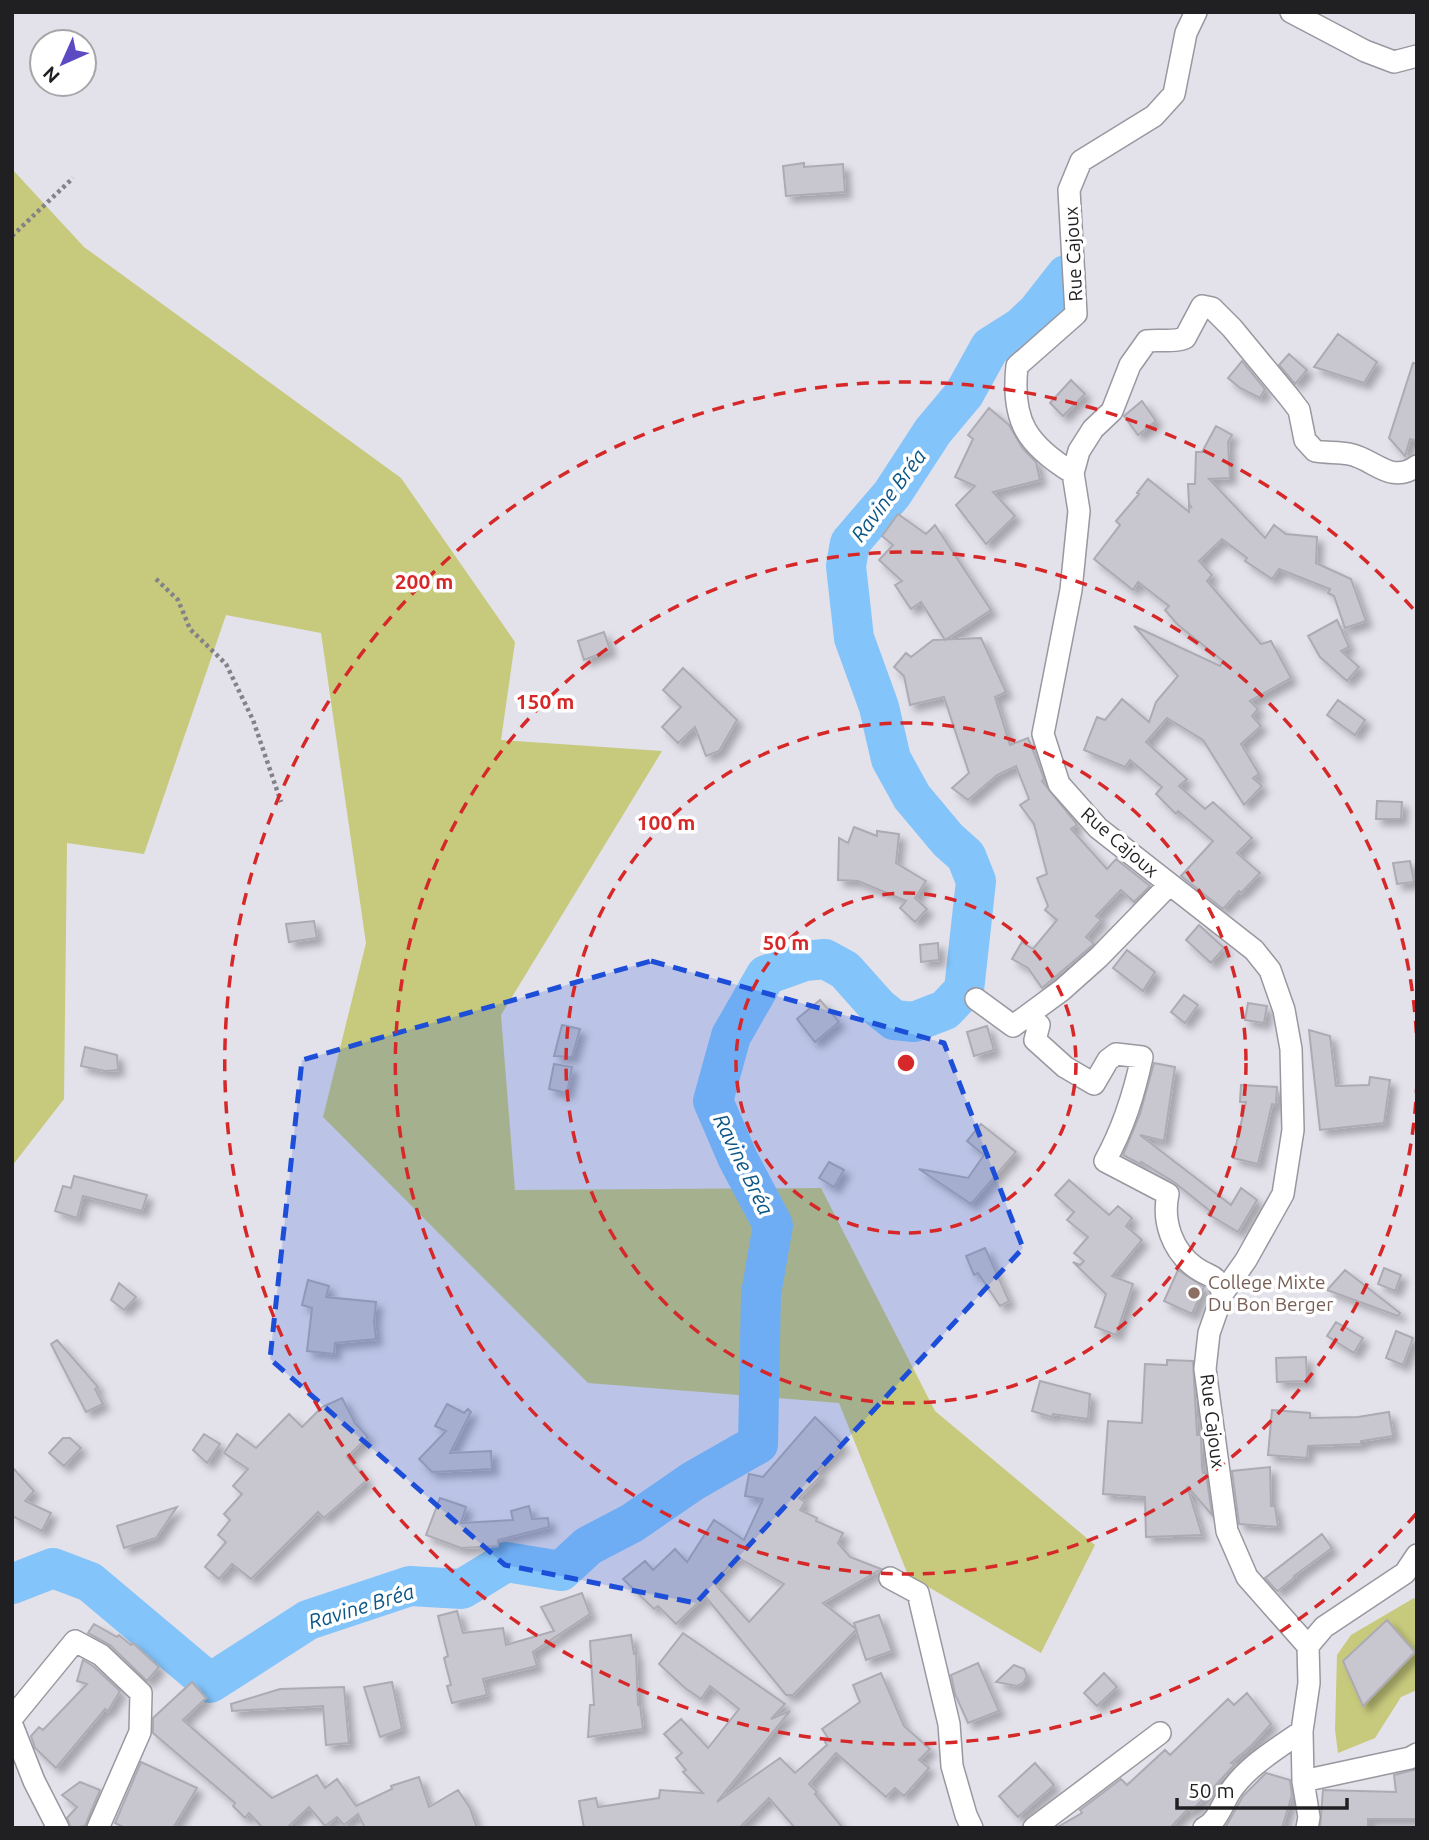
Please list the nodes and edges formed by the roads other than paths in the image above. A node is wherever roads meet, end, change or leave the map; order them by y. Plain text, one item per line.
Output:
1 (1196, 12) edge
2 (1291, 12) edge
3 (1417, 56) edge
4 (1417, 466) edge
5 (1073, 473) junction
6 (1169, 885) junction
7 (976, 999) dead end
8 (1023, 1019) junction
9 (1223, 1293) junction
10 (1417, 1555) edge
11 (1411, 1576) edge
12 (890, 1578) dead end
13 (1308, 1646) junction
14 (12, 1718) edge
15 (12, 1725) edge
16 (1302, 1731) junction
17 (1160, 1733) dead end
18 (1417, 1754) edge
19 (1303, 1782) junction
20 (1210, 1827) edge
21 (58, 1828) edge
22 (98, 1828) edge
23 (972, 1828) edge
24 (1034, 1828) edge
25 (1307, 1828) edge

1 - 5 street, Rue Cajoux
2 - 3 street
4 - 5 street
5 - 6 street, Rue Cajoux
6 - 8 street
6 - 9 street, Rue Cajoux
7 - 8 street
8 - 9 street
9 - 13 street, Rue Cajoux
10 - 11 street
11 - 13 street
12 - 23 street
13 - 16 street
14 - 22 street
15 - 21 street
16 - 19 street
16 - 20 street
17 - 24 street
18 - 19 street
19 - 25 street

